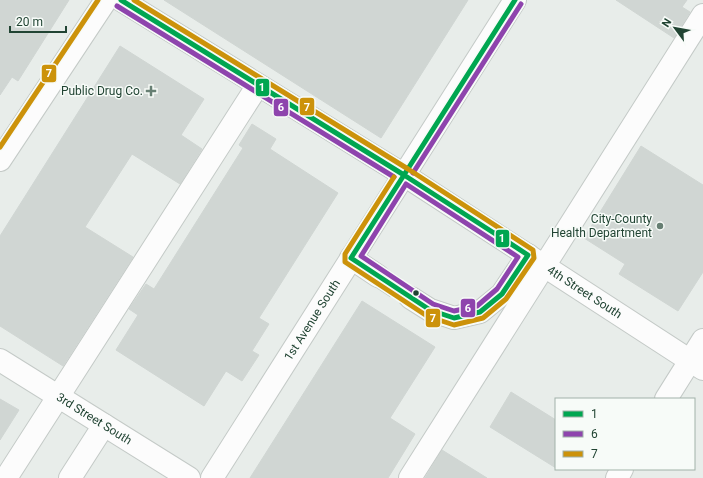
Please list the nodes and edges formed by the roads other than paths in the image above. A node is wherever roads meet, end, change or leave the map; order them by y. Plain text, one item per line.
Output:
1 (106, 0) edge
2 (121, 0) edge
3 (515, 0) edge
4 (703, 15) edge
5 (258, 85) junction
6 (0, 160) edge
7 (404, 175) junction
8 (351, 258) junction
9 (536, 261) junction
10 (378, 276) tunnel mouth
11 (411, 298) tunnel mouth
12 (703, 340) edge
13 (0, 360) edge
14 (697, 365) edge
15 (58, 397) junction
16 (667, 398) edge
17 (104, 425) junction
18 (6, 478) edge
19 (70, 478) edge
20 (189, 478) edge
21 (212, 478) edge
22 (410, 478) edge

1 - 6 street
2 - 5 street, 4th Street South
3 - 7 street, 1st Avenue South
4 - 9 street
5 - 7 street, 4th Street South
5 - 15 street
7 - 8 street, 1st Avenue South
7 - 9 street, 4th Street South
8 - 10 street
8 - 21 street, 1st Avenue South
9 - 11 street
9 - 14 street, 4th Street South
9 - 22 street
12 - 14 street
13 - 15 street, 3rd Street South
14 - 16 street
15 - 17 street, 3rd Street South
15 - 18 street
17 - 19 street
17 - 20 street, 3rd Street South

